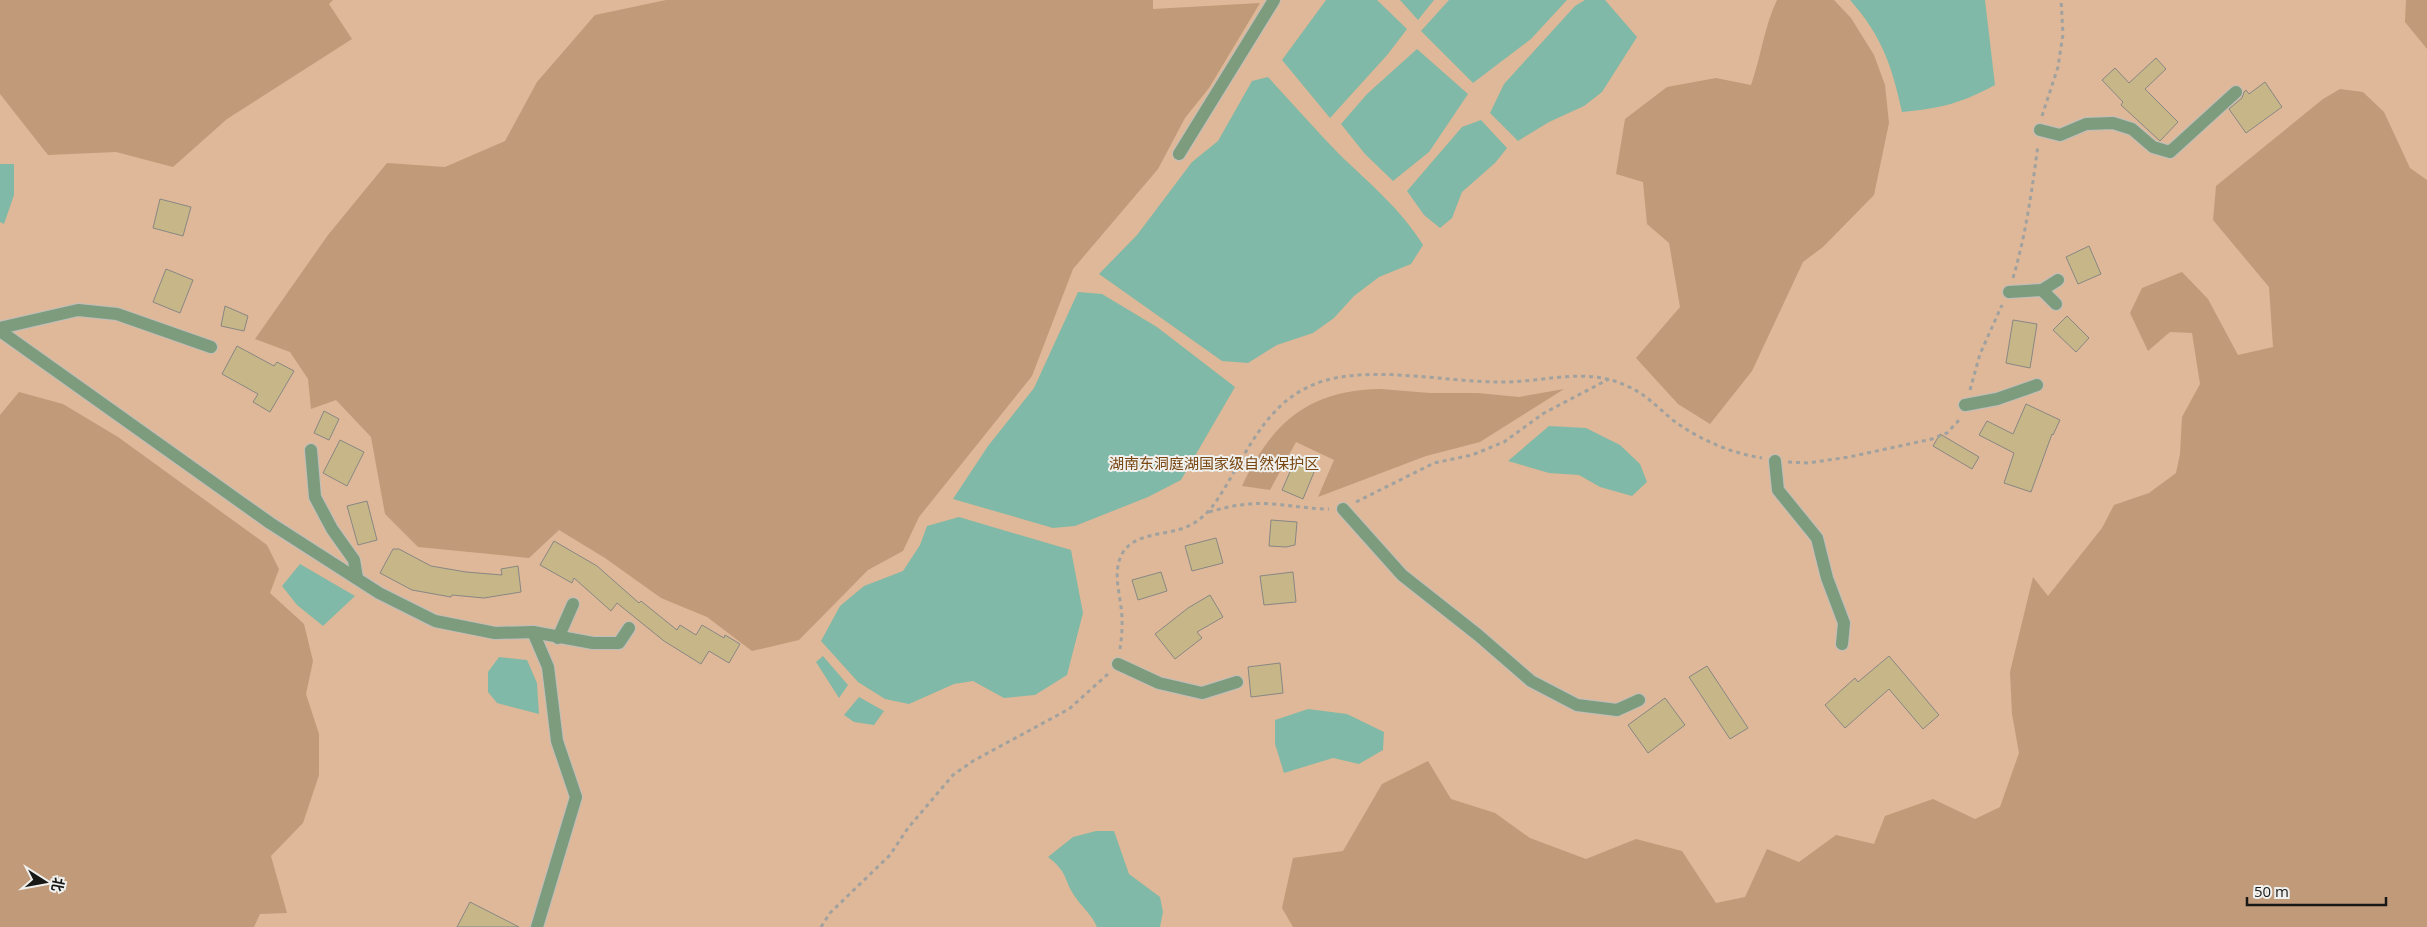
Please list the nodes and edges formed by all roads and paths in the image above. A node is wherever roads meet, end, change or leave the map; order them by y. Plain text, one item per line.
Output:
1 (1274, 0) edge
2 (2061, 0) edge
3 (2236, 92) dead end
4 (2040, 130) junction
5 (1179, 154) dead end
6 (2058, 280) dead end
7 (2042, 290) junction
8 (2008, 292) junction
9 (2056, 304) dead end
10 (0, 330) edge
11 (211, 347) dead end
12 (1609, 379) junction
13 (2037, 385) dead end
14 (1965, 406) junction
15 (311, 450) dead end
16 (1775, 461) junction
17 (1343, 509) junction
18 (1209, 512) junction
19 (356, 578) junction
20 (573, 604) dead end
21 (629, 628) dead end
22 (534, 632) junction
23 (558, 638) junction
24 (1842, 644) dead end
25 (1118, 664) junction
26 (1237, 682) dead end
27 (1640, 700) dead end
28 (537, 927) edge
29 (821, 927) edge

1 - 5 street
2 - 4 path
3 - 4 street
4 - 8 path
6 - 7 street
7 - 8 street
7 - 9 street
8 - 14 path
10 - 11 street
10 - 19 street
12 - 16 path
12 - 17 path
12 - 18 path
13 - 14 street
14 - 16 path
15 - 19 street
16 - 24 street
17 - 18 path
17 - 27 street
18 - 25 path
19 - 22 street
20 - 23 street
21 - 23 street
22 - 23 street
22 - 28 street
25 - 26 street
25 - 29 path

